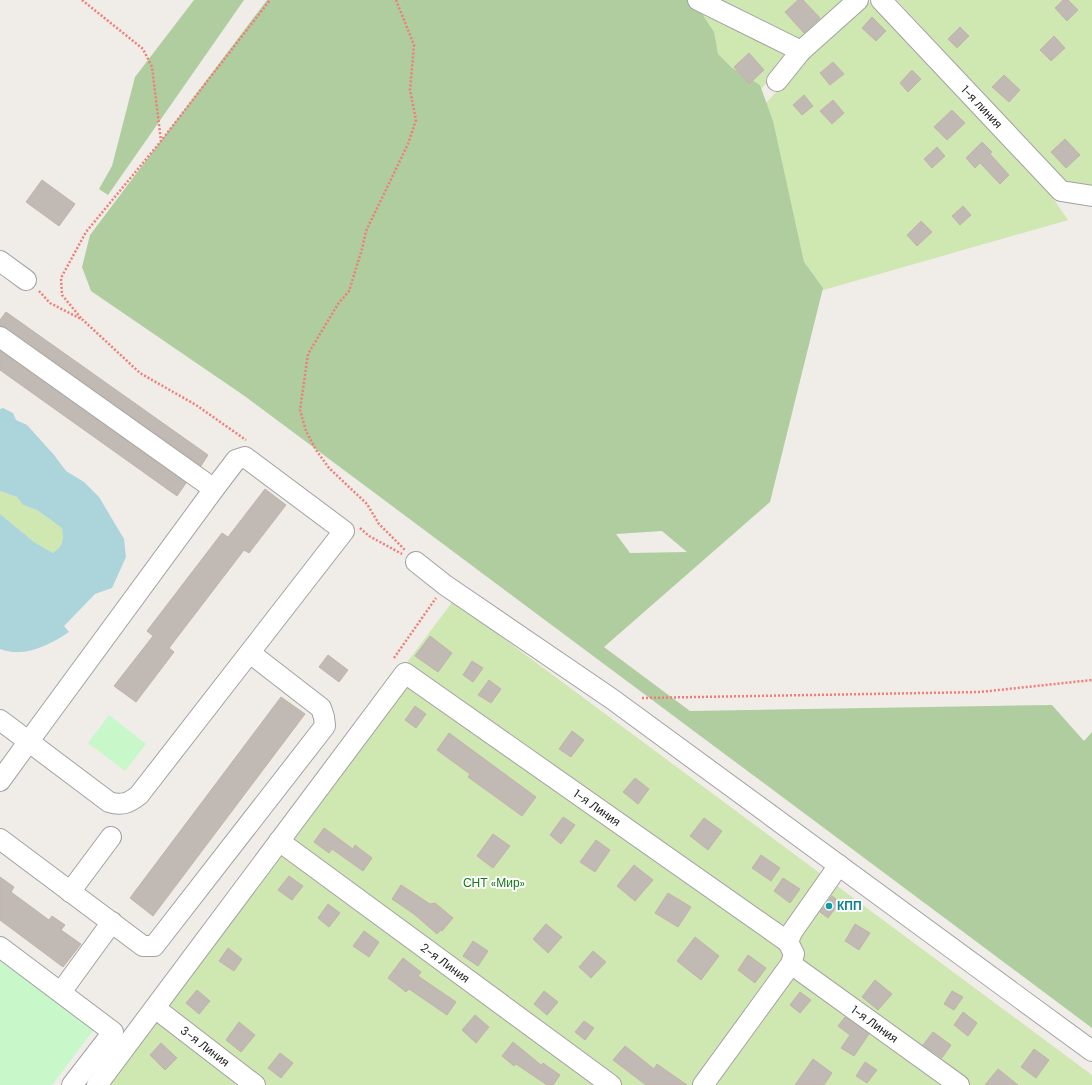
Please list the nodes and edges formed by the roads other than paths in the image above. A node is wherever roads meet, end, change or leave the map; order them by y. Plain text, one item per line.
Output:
1 (698, 0) edge
2 (858, 0) edge
3 (881, 0) edge
4 (801, 51) junction
5 (777, 81) dead end
6 (1092, 196) edge
7 (0, 261) edge
8 (26, 280) road end
9 (0, 337) edge
10 (214, 489) junction
11 (416, 562) road end
12 (250, 653) junction
13 (0, 720) edge
14 (29, 741) junction
15 (0, 781) edge
16 (110, 837) dead end
17 (0, 839) edge
18 (279, 841) junction
19 (839, 864) junction
20 (70, 892) junction
21 (112, 922) junction
22 (788, 942) junction
23 (0, 947) edge
24 (791, 964) junction
25 (61, 992) junction
26 (155, 1008) junction
27 (1092, 1051) edge
28 (72, 1085) edge
29 (97, 1085) edge
30 (255, 1085) edge
31 (611, 1085) edge
32 (703, 1085) edge
33 (959, 1085) edge

1 - 4 street
2 - 4 street
3 - 6 street, 1-я линия
4 - 5 street
7 - 8 street
9 - 10 street
10 - 12 street
10 - 14 street
11 - 19 street
12 - 14 street
12 - 21 street
13 - 14 street
14 - 15 street
16 - 20 street
17 - 20 street
18 - 22 street, 1-я Линия
18 - 26 street
18 - 31 street, 2-я Линия
19 - 22 street
19 - 27 street
20 - 21 street
21 - 25 street
22 - 24 street
23 - 25 street
24 - 32 street
24 - 33 street, 1-я Линия
25 - 28 street
26 - 29 street
26 - 30 street, 3-я Линия

